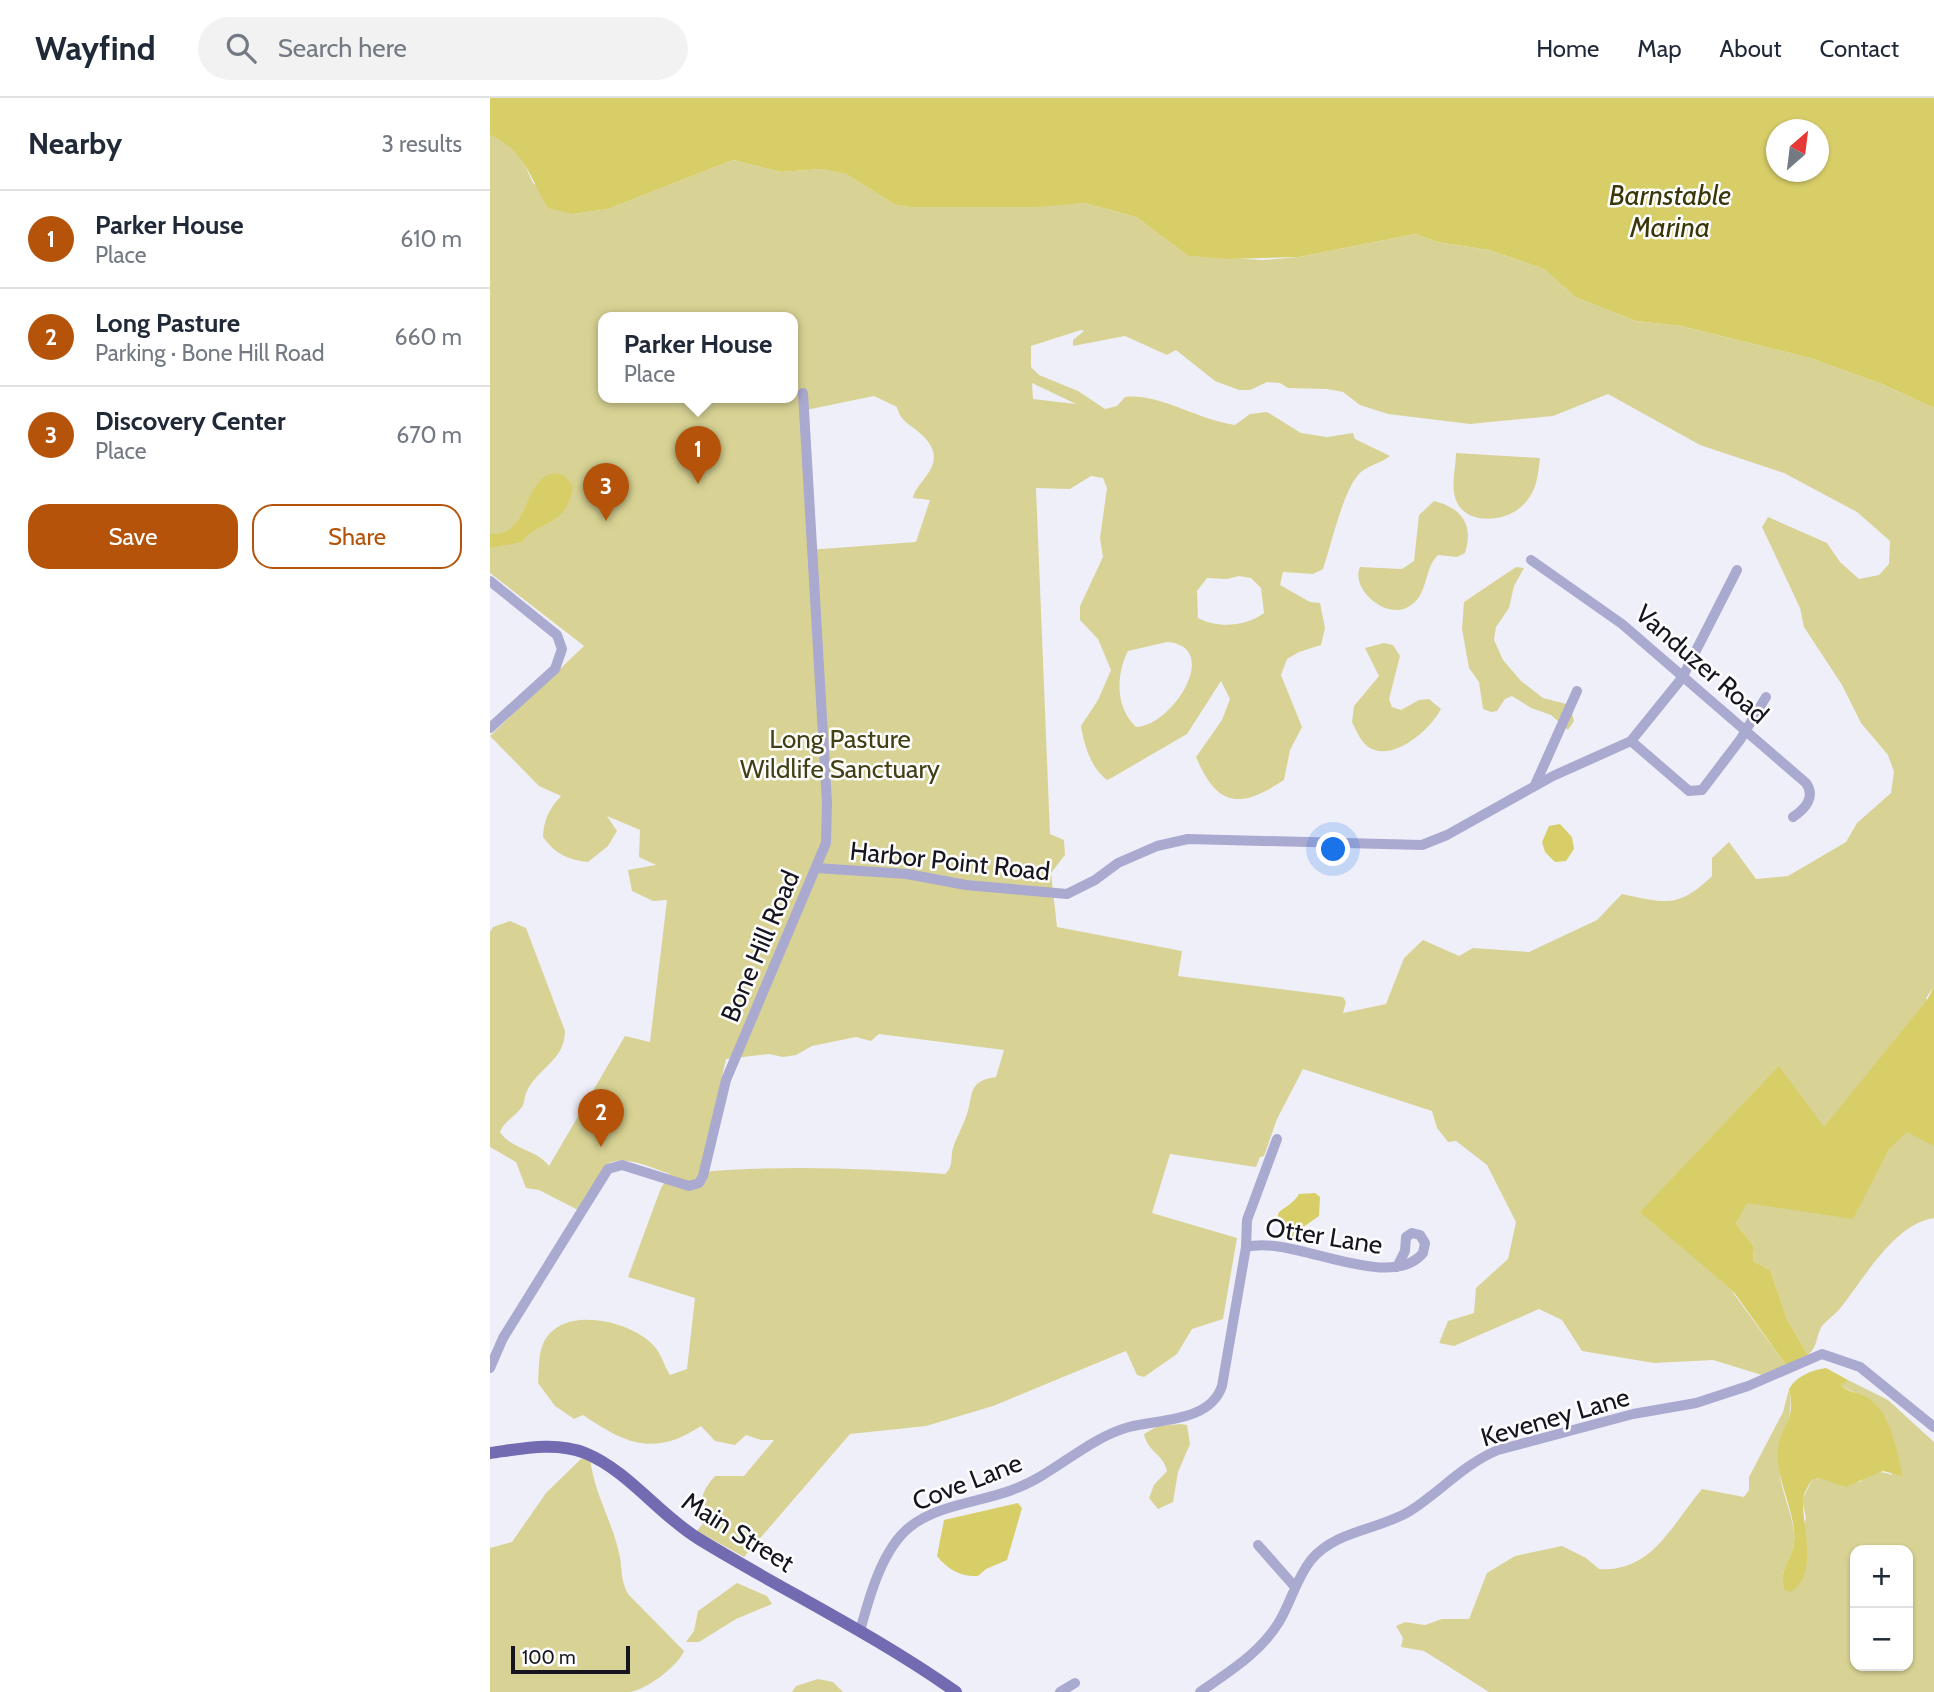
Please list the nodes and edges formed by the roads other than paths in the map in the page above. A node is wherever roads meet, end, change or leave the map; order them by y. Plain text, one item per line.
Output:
1 (803, 393) dead end
2 (1531, 560) dead end
3 (1737, 570) dead end
4 (490, 581) edge
5 (1682, 678) junction
6 (1577, 691) dead end
7 (1766, 697) dead end
8 (490, 728) edge
9 (1746, 729) junction
10 (1632, 741) junction
11 (1535, 786) junction
12 (1793, 817) dead end
13 (816, 868) junction
14 (1277, 1139) dead end
15 (1245, 1247) junction
16 (1397, 1267) dead end
17 (490, 1368) edge
18 (1934, 1427) edge
19 (490, 1453) edge
20 (1258, 1545) dead end
21 (1295, 1587) junction
22 (860, 1631) junction
23 (1075, 1683) dead end
24 (956, 1692) edge
25 (1060, 1692) edge
26 (1200, 1692) edge

1 - 13 street, Bone Hill Road
2 - 5 street, Vanduzer Road
3 - 5 street
4 - 8 street
5 - 9 street, Vanduzer Road
5 - 10 street
6 - 11 street
7 - 9 street
9 - 10 street
9 - 12 street, Vanduzer Road
10 - 11 street, Harbor Point Road
11 - 13 street, Harbor Point Road
13 - 17 street, Bone Hill Road
14 - 15 street
15 - 16 street, Otter Lane
15 - 22 street, Cove Lane
18 - 21 street, Keveney Lane
19 - 22 main road, Main Street
20 - 21 street
21 - 26 street, Keveney Lane
22 - 24 main road, Main Street
23 - 25 street

